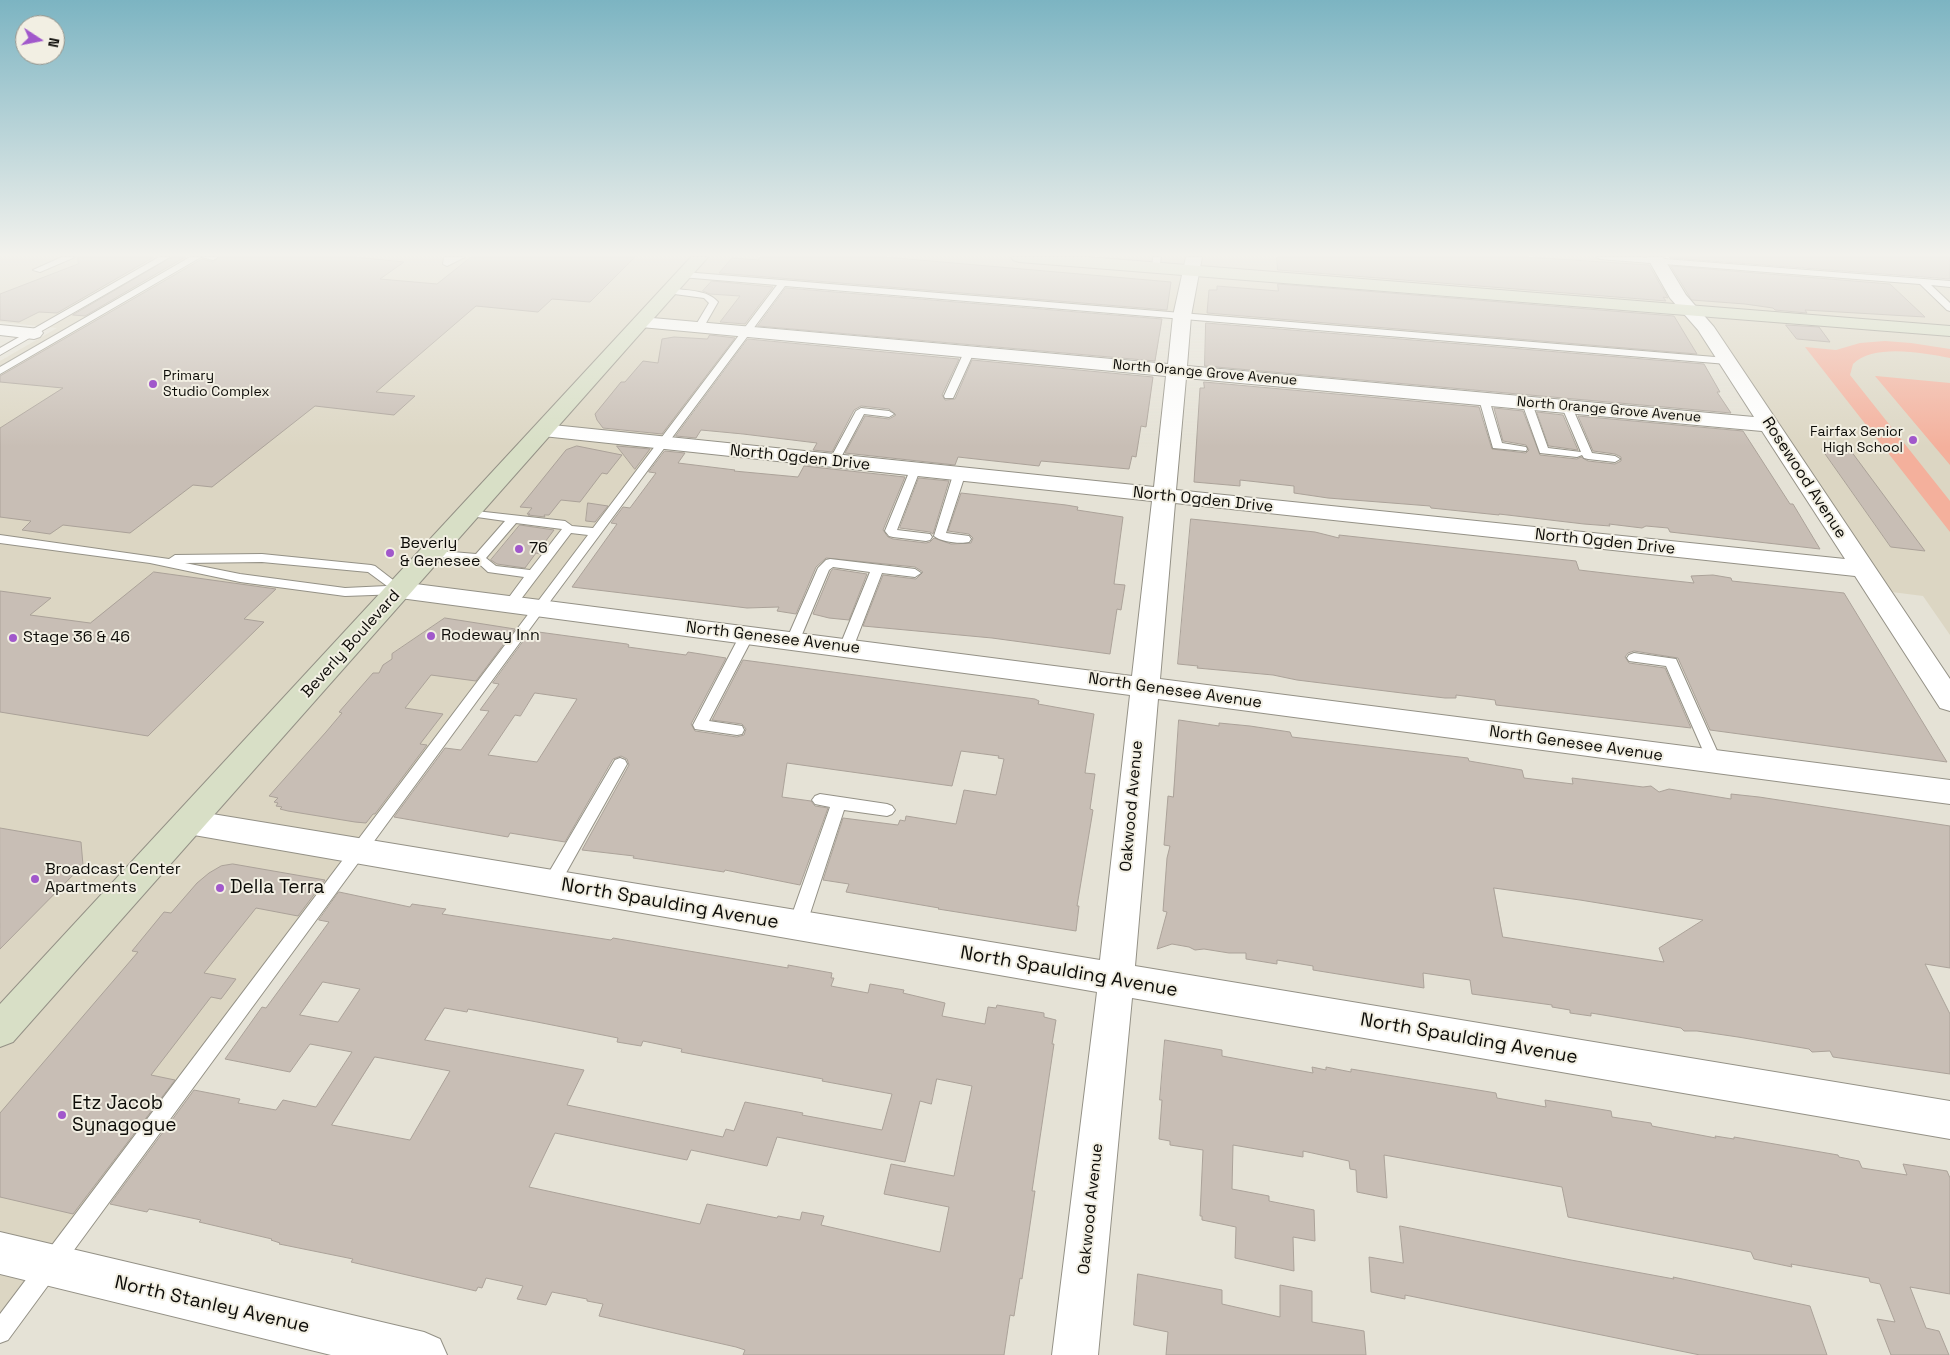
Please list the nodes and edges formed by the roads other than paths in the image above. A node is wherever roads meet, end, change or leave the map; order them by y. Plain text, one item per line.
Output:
1 (56, 320) edge
2 (89, 320) edge
3 (704, 320) edge
4 (753, 320) edge
5 (1182, 320) edge
6 (1233, 320) edge
7 (1699, 320) edge
8 (1817, 320) edge
9 (641, 322) joint
10 (699, 328) junction
11 (0, 330) edge
12 (1950, 331) edge
13 (744, 332) junction
14 (34, 333) junction
15 (0, 352) edge
16 (969, 352) junction
17 (1727, 361) junction
18 (0, 371) edge
19 (1177, 371) junction
20 (949, 396) dead end
21 (1484, 399) junction
22 (1527, 403) junction
23 (1567, 407) junction
24 (889, 414) dead end
25 (1769, 424) junction
26 (543, 430) junction
27 (664, 443) junction
28 (1522, 449) dead end
29 (1577, 454) dead end
30 (1615, 459) dead end
31 (834, 461) junction
32 (915, 470) junction
33 (959, 475) junction
34 (1164, 496) junction
35 (467, 513) junction
36 (513, 519) junction
37 (568, 529) junction
38 (596, 532) junction
39 (926, 537) dead end
40 (0, 539) edge
41 (965, 539) dead end
42 (432, 553) junction
43 (479, 558) junction
44 (150, 559) junction
45 (876, 569) junction
46 (1863, 569) junction
47 (915, 573) dead end
48 (533, 574) junction
49 (400, 590) junction
50 (510, 604) junction
51 (538, 608) junction
52 (747, 635) junction
53 (793, 641) junction
54 (846, 648) junction
55 (1634, 658) dead end
56 (1144, 687) junction
57 (1950, 701) edge
58 (737, 730) dead end
59 (1715, 762) junction
60 (620, 764) dead end
61 (1950, 792) edge
62 (820, 800) dead end
63 (839, 803) junction
64 (887, 810) dead end
65 (188, 822) junction
66 (358, 852) junction
67 (551, 884) junction
68 (797, 926) junction
69 (1116, 979) junction
70 (0, 1030) edge
71 (1950, 1120) edge
72 (0, 1253) edge
73 (48, 1266) junction
74 (0, 1332) edge
75 (424, 1355) edge
76 (1076, 1355) edge

1 - 14 lane
2 - 18 lane
3 - 10 lane
4 - 13 lane
5 - 19 street, Oakwood Avenue
6 - 17 lane
7 - 17 street, Rosewood Avenue
8 - 12 main road
9 - 10 street, North Orange Grove Avenue
9 - 26 main road, Beverly Boulevard
10 - 13 street, North Orange Grove Avenue
11 - 14 street
13 - 16 street, North Orange Grove Avenue
13 - 27 lane
14 - 15 lane
16 - 19 street, North Orange Grove Avenue
16 - 20 lane
17 - 25 street, Rosewood Avenue
19 - 21 street, North Orange Grove Avenue
19 - 34 street, Oakwood Avenue
21 - 22 street, North Orange Grove Avenue
21 - 28 lane
22 - 23 street, North Orange Grove Avenue
22 - 29 lane
23 - 25 street, North Orange Grove Avenue
23 - 30 lane
24 - 31 lane
25 - 46 street, Rosewood Avenue
26 - 27 street, North Ogden Drive
26 - 35 main road, Beverly Boulevard
27 - 31 street, North Ogden Drive
27 - 38 lane
31 - 32 street, North Ogden Drive
32 - 33 street, North Ogden Drive
32 - 39 lane
33 - 34 street, North Ogden Drive
33 - 41 lane
34 - 46 street, North Ogden Drive
34 - 56 street, Oakwood Avenue
35 - 36 lane
35 - 42 main road, Beverly Boulevard
36 - 37 lane
36 - 43 lane
37 - 38 lane
37 - 48 lane
38 - 51 lane
40 - 44 lane
42 - 43 lane
42 - 49 main road, Beverly Boulevard
43 - 48 lane
44 - 49 lane
44 - 49 lane
45 - 47 lane
45 - 53 lane
45 - 54 lane
46 - 57 street, Rosewood Avenue
48 - 50 lane
49 - 50 street, North Genesee Avenue
49 - 65 main road, Beverly Boulevard
50 - 51 street, North Genesee Avenue
51 - 52 street, North Genesee Avenue
51 - 66 lane
52 - 53 street, North Genesee Avenue
52 - 58 lane
53 - 54 street, North Genesee Avenue
54 - 56 street, North Genesee Avenue
55 - 59 lane
56 - 59 street, North Genesee Avenue
56 - 69 street, Oakwood Avenue
59 - 61 street, North Genesee Avenue
60 - 67 lane
62 - 63 lane
63 - 64 lane
63 - 68 lane
65 - 66 street, North Spaulding Avenue
65 - 70 main road, Beverly Boulevard
66 - 67 street, North Spaulding Avenue
66 - 73 lane
67 - 68 street, North Spaulding Avenue
68 - 69 street, North Spaulding Avenue
69 - 71 street, North Spaulding Avenue
69 - 76 street, Oakwood Avenue
72 - 73 street, North Stanley Avenue
73 - 74 lane
73 - 75 street, North Stanley Avenue

